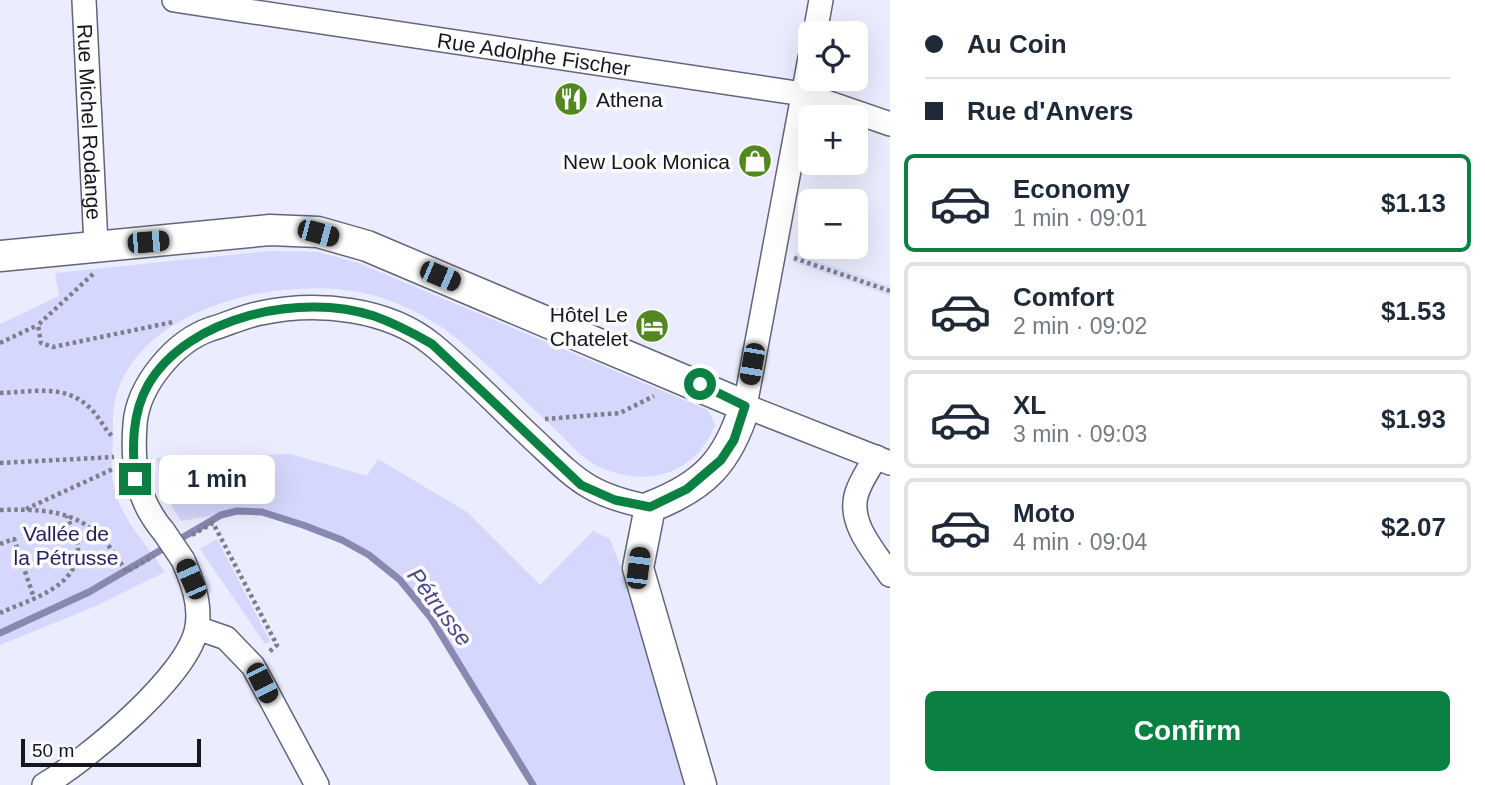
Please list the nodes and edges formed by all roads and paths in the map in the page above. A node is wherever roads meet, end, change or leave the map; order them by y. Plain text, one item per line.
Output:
1 (83, 0) edge
2 (174, 0) edge
3 (821, 0) edge
4 (817, 21) edge
5 (804, 91) edge
6 (803, 94) junction
7 (890, 124) edge
8 (96, 245) junction
9 (774, 251) junction
10 (0, 256) edge
11 (890, 291) edge
12 (38, 325) junction
13 (198, 333) junction
14 (0, 343) edge
15 (684, 378) junction
16 (0, 393) edge
17 (745, 406) junction
18 (513, 420) junction
19 (133, 456) junction
20 (883, 460) edge
21 (0, 463) edge
22 (111, 470) dead end
23 (650, 507) junction
24 (25, 509) junction
25 (0, 510) edge
26 (67, 516) junction
27 (191, 535) dead end
28 (0, 544) edge
29 (155, 556) dead end
30 (890, 575) edge
31 (34, 598) junction
32 (0, 613) edge
33 (197, 628) junction
34 (253, 666) junction
35 (44, 785) edge
36 (317, 785) edge
37 (701, 785) edge

1 - 8 street, Rue Michel Rodange
2 - 6 street, Rue Adolphe Fischer
3 - 4 street
5 - 6 street
6 - 7 street, Rue Adolphe Fischer
6 - 9 street
8 - 10 main road
8 - 12 path
8 - 15 main road
9 - 11 path
9 - 17 street
12 - 13 path
12 - 14 path
13 - 18 street
13 - 19 street
15 - 17 main road
15 - 18 path
16 - 19 path
17 - 20 street
17 - 23 main road
18 - 23 street
19 - 21 path
19 - 33 street, bridge
20 - 30 street
22 - 24 path
23 - 37 main road
24 - 25 path
24 - 26 path
26 - 29 path
26 - 31 path
27 - 34 path
28 - 31 path
31 - 32 path
33 - 34 street
33 - 35 street
34 - 36 street

